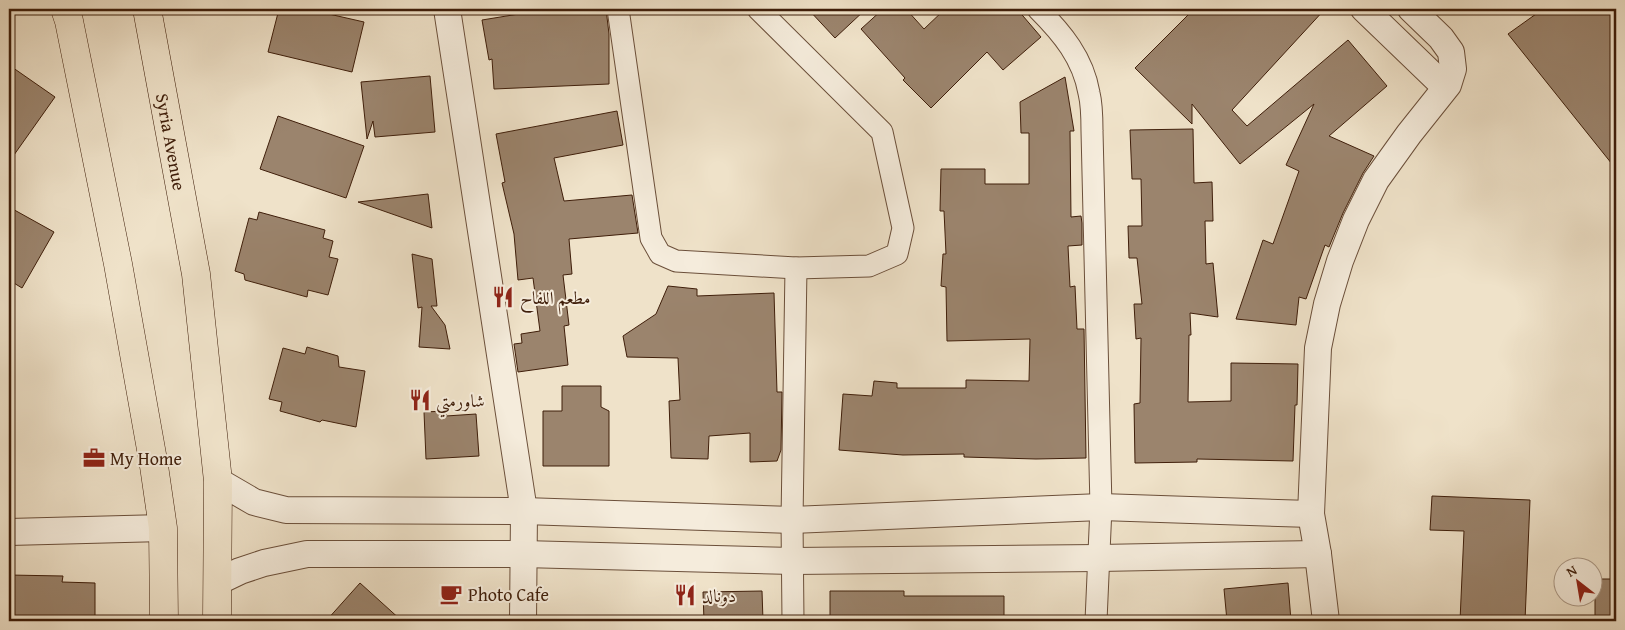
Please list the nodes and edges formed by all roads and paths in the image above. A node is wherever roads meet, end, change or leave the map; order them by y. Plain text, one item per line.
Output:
1 (147, 9) edge
2 (447, 9) edge
3 (618, 9) edge
4 (1038, 9) edge
5 (1364, 9) edge
6 (1411, 9) edge
7 (766, 12) edge
8 (67, 15) edge
9 (1445, 87) junction
10 (796, 268) junction
11 (218, 481) junction
12 (1101, 508) junction
13 (524, 511) junction
14 (1311, 514) junction
15 (792, 520) junction
16 (163, 528) junction
17 (9, 532) edge
18 (523, 554) junction
19 (1318, 554) junction
20 (1099, 558) junction
21 (793, 561) junction
22 (217, 582) junction
23 (164, 621) edge
24 (217, 621) edge
25 (523, 621) edge
26 (793, 621) edge
27 (1096, 621) edge
28 (1326, 621) edge

1 - 11 main road, Syria Avenue
2 - 13 street
3 - 10 street
4 - 12 street
5 - 9 street
6 - 9 street
7 - 10 street
8 - 16 main road
9 - 14 street
10 - 15 street
11 - 13 street
11 - 22 main road, Syria Avenue
12 - 14 street
12 - 15 street
12 - 20 street
13 - 15 street
13 - 18 street
14 - 19 street
15 - 21 street
16 - 17 street
16 - 23 main road
18 - 21 street
18 - 22 street
18 - 25 street
19 - 20 street
19 - 28 street
20 - 21 street
20 - 27 street
21 - 26 street
22 - 24 main road, Syria Avenue

